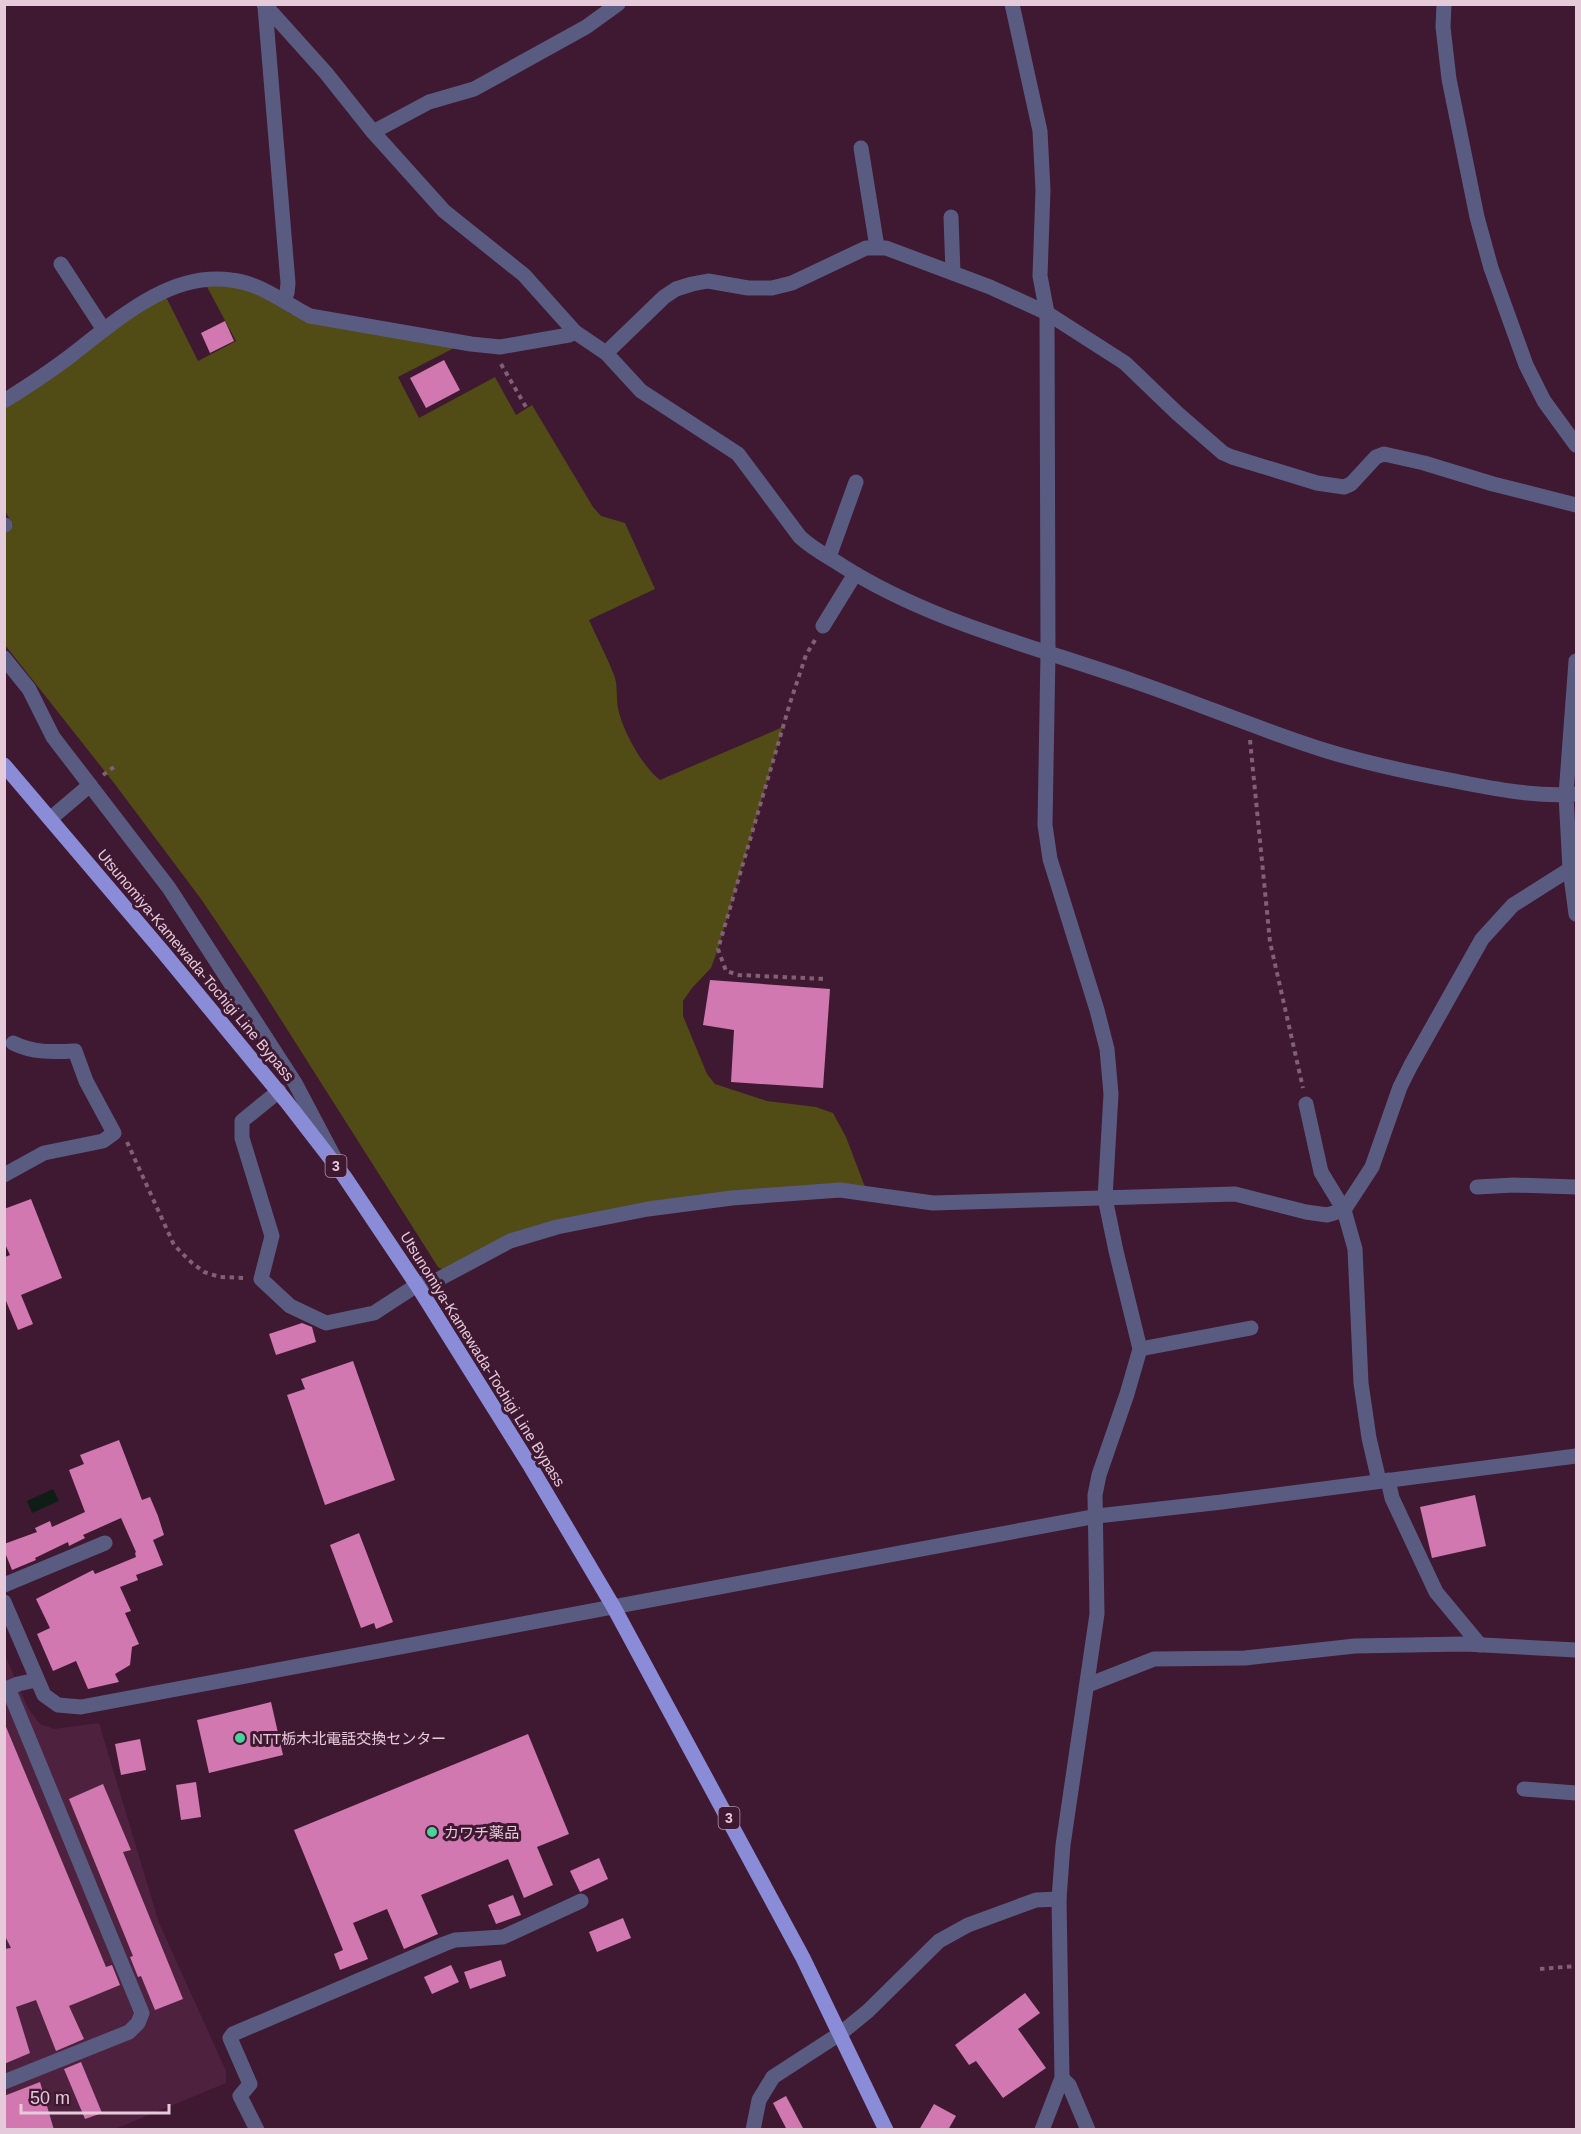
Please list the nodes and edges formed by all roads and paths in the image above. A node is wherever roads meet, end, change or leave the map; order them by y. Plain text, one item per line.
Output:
1 (618, 4) edge
2 (1012, 4) edge
3 (1444, 4) edge
4 (265, 5) edge
5 (373, 132) junction
6 (861, 148) dead end
7 (951, 217) dead end
8 (878, 247) junction
9 (62, 264) dead end
10 (953, 273) junction
11 (284, 300) junction
12 (1047, 313) junction
13 (104, 330) junction
14 (575, 332) junction
15 (494, 347) junction
16 (606, 353) junction
17 (4, 401) edge
18 (526, 407) dead end
19 (1576, 445) edge
20 (856, 482) dead end
21 (1576, 505) edge
22 (829, 557) junction
23 (855, 574) junction
24 (823, 626) joint
25 (1048, 653) junction
26 (4, 658) edge
27 (1576, 661) edge
28 (1248, 723) junction
29 (6, 770) edge
30 (90, 785) junction
31 (1571, 794) edge
32 (50, 819) junction
33 (1570, 868) junction
34 (1576, 914) edge
35 (826, 979) dead end
36 (13, 1043) dead end
37 (279, 1091) junction
38 (1306, 1104) joint
39 (114, 1133) junction
40 (4, 1175) edge
41 (344, 1176) junction
42 (1576, 1186) edge
43 (1477, 1187) dead end
44 (1106, 1198) junction
45 (1344, 1210) junction
46 (261, 1279) junction
47 (417, 1286) junction
48 (1251, 1328) dead end
49 (1140, 1349) junction
50 (1576, 1456) edge
51 (1384, 1481) junction
52 (1096, 1516) junction
53 (105, 1543) dead end
54 (4, 1585) edge
55 (4, 1602) edge
56 (613, 1606) junction
57 (1480, 1645) junction
58 (1576, 1650) edge
59 (36, 1680) junction
60 (1088, 1684) junction
61 (6, 1689) edge
62 (1524, 1789) dead end
63 (1576, 1793) edge
64 (1059, 1899) junction
65 (581, 1901) dead end
66 (1576, 1966) edge
67 (1540, 1969) dead end
68 (841, 2033) junction
69 (1062, 2078) junction
70 (4, 2082) edge
71 (257, 2130) edge
72 (753, 2130) edge
73 (875, 2130) edge
74 (886, 2130) edge
75 (1042, 2130) edge
76 (1088, 2130) edge

1 - 5 street
2 - 12 street
3 - 19 street
4 - 5 street
4 - 11 street
5 - 14 street
6 - 8 street
7 - 10 street
8 - 10 street
8 - 16 street
9 - 13 street
10 - 12 street
11 - 13 street
11 - 15 street
12 - 21 street
12 - 25 street
13 - 17 street
14 - 15 street
14 - 16 street
15 - 18 path
16 - 22 street
20 - 22 street
22 - 23 street
23 - 24 street
23 - 25 street
24 - 35 path
25 - 28 street
25 - 44 street
26 - 30 street
27 - 31 street
28 - 31 street
28 - 38 path
29 - 32 main road, Utsunomiya-Kamewada-Tochigi Line Bypass / 3
30 - 32 street
30 - 41 street
31 - 33 street
32 - 37 main road, Utsunomiya-Kamewada-Tochigi Line Bypass / 3
33 - 34 street
33 - 45 street
36 - 39 street
37 - 41 main road, Utsunomiya-Kamewada-Tochigi Line Bypass / 3
37 - 46 street
38 - 45 street
39 - 40 street
39 - 46 path
41 - 47 main road, Utsunomiya-Kamewada-Tochigi Line Bypass / 3
42 - 43 street
44 - 45 street
44 - 47 street
44 - 49 street
45 - 51 street
46 - 47 street
47 - 56 main road, Utsunomiya-Kamewada-Tochigi Line Bypass / 3
48 - 49 street
49 - 52 street
50 - 51 street
51 - 52 street
51 - 57 street
52 - 56 street
52 - 60 street
53 - 54 street
55 - 59 street
56 - 59 street
56 - 68 main road, Utsunomiya-Kamewada-Tochigi Line Bypass / 3
57 - 58 street
57 - 60 street
59 - 61 street
60 - 64 street
61 - 70 street
62 - 63 street
64 - 68 street
64 - 69 street
65 - 71 street
66 - 67 path
68 - 72 street
68 - 73 main road, Utsunomiya-Kamewada-Tochigi Line Bypass / 3
68 - 74 main road, Utsunomiya-Kamewada-Tochigi Line Bypass / 3
69 - 75 street
69 - 76 street

